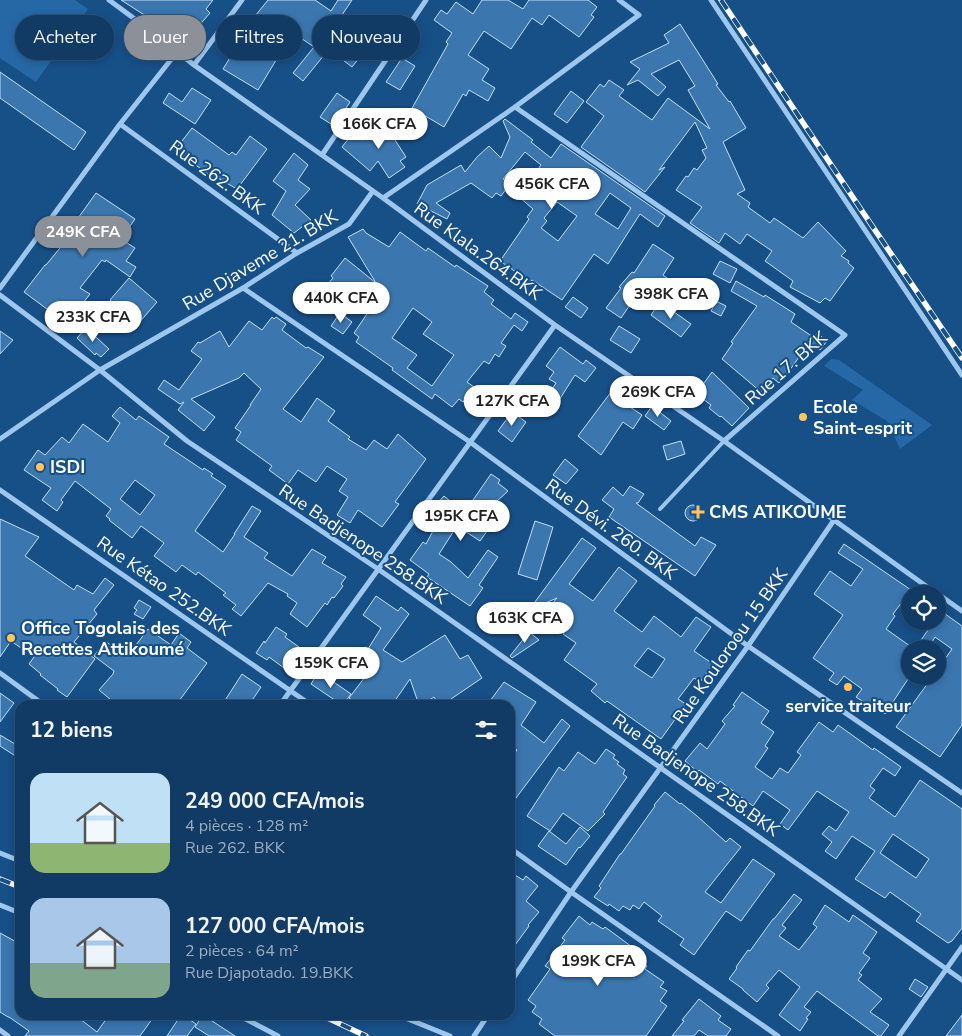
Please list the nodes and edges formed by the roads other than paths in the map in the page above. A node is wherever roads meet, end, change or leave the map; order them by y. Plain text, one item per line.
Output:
1 (109, 0) edge
2 (242, 0) edge
3 (426, 0) edge
4 (619, 0) edge
5 (711, 0) edge
6 (129, 15) edge
7 (171, 60) edge
8 (187, 60) edge
9 (194, 65) junction
10 (515, 107) junction
11 (120, 124) junction
12 (322, 155) junction
13 (373, 191) junction
14 (383, 198) junction
15 (297, 253) junction
16 (0, 288) edge
17 (243, 288) junction
18 (0, 295) edge
19 (554, 325) junction
20 (100, 370) junction
21 (962, 375) edge
22 (0, 438) edge
23 (724, 441) junction
24 (470, 442) junction
25 (0, 490) edge
26 (660, 509) dead end
27 (834, 520) junction
28 (378, 569) junction
29 (924, 585) edge
30 (946, 600) edge
31 (962, 611) edge
32 (748, 646) junction
33 (0, 673) edge
34 (291, 691) junction
35 (37, 700) edge
36 (284, 700) edge
37 (304, 700) edge
38 (661, 767) junction
39 (962, 793) edge
40 (515, 852) edge
41 (0, 853) edge
42 (15, 859) edge
43 (571, 892) junction
44 (0, 905) edge
45 (15, 911) edge
46 (962, 947) edge
47 (947, 969) junction
48 (515, 975) edge
49 (962, 980) edge
50 (248, 1020) edge
51 (410, 1020) edge
52 (485, 1020) edge
53 (0, 1030) edge
54 (8, 1036) edge
55 (278, 1036) edge
56 (450, 1036) edge
57 (474, 1036) edge
58 (778, 1036) edge
59 (899, 1036) edge

1 - 6 street, Rue Klala.264.BKK
2 - 9 street
3 - 12 street
4 - 10 street
5 - 21 street
7 - 11 street
8 - 9 street, Rue Klala.264.BKK
9 - 12 street, Rue Klala.264.BKK
10 - 14 street
10 - 23 street, Rue 17. BKK
11 - 15 street, Rue 262. BKK
11 - 16 street
12 - 13 street, Rue Klala.264.BKK
13 - 14 street, Rue Klala.264.BKK
13 - 15 street, Rue Djaveme 21. BKK
14 - 19 street, Rue Klala.264.BKK
15 - 17 street, Rue Djaveme 21. BKK
17 - 20 street, Rue Djaveme 21. BKK
17 - 24 street, Rue Dévi. 260. BKK
18 - 20 street, Rue Badjenope 258.BKK
19 - 23 street, Rue Klala.264.BKK
19 - 24 street
20 - 22 street, Rue Djaveme 21. BKK
20 - 28 street, Rue Badjenope 258.BKK
23 - 26 lane
23 - 27 street, Rue Klala.264.BKK
24 - 28 street
24 - 32 street, Rue Dévi. 260. BKK
25 - 34 street, Rue Kétao 252.BKK
27 - 29 street, Rue Klala.264.BKK
27 - 32 street, Rue Kouloroou 15 BKK
28 - 34 street
28 - 38 street, Rue Badjenope 258.BKK
30 - 31 street, Rue Klala.264.BKK
32 - 38 street, Rue Kouloroou 15 BKK
32 - 39 street, Rue Dévi. 260. BKK
33 - 35 street
34 - 36 street
34 - 37 street, Rue Kétao 252.BKK
38 - 43 street, Rue Kouloroou 15 BKK
38 - 47 street, Rue Badjenope 258.BKK
40 - 43 street
41 - 42 street
43 - 48 street, Rue Kouloroou 15 BKK
43 - 58 street
44 - 45 street
46 - 47 street
47 - 49 street, Rue Badjenope 258.BKK
47 - 59 street
50 - 55 street
51 - 56 street
52 - 57 street
53 - 54 street

